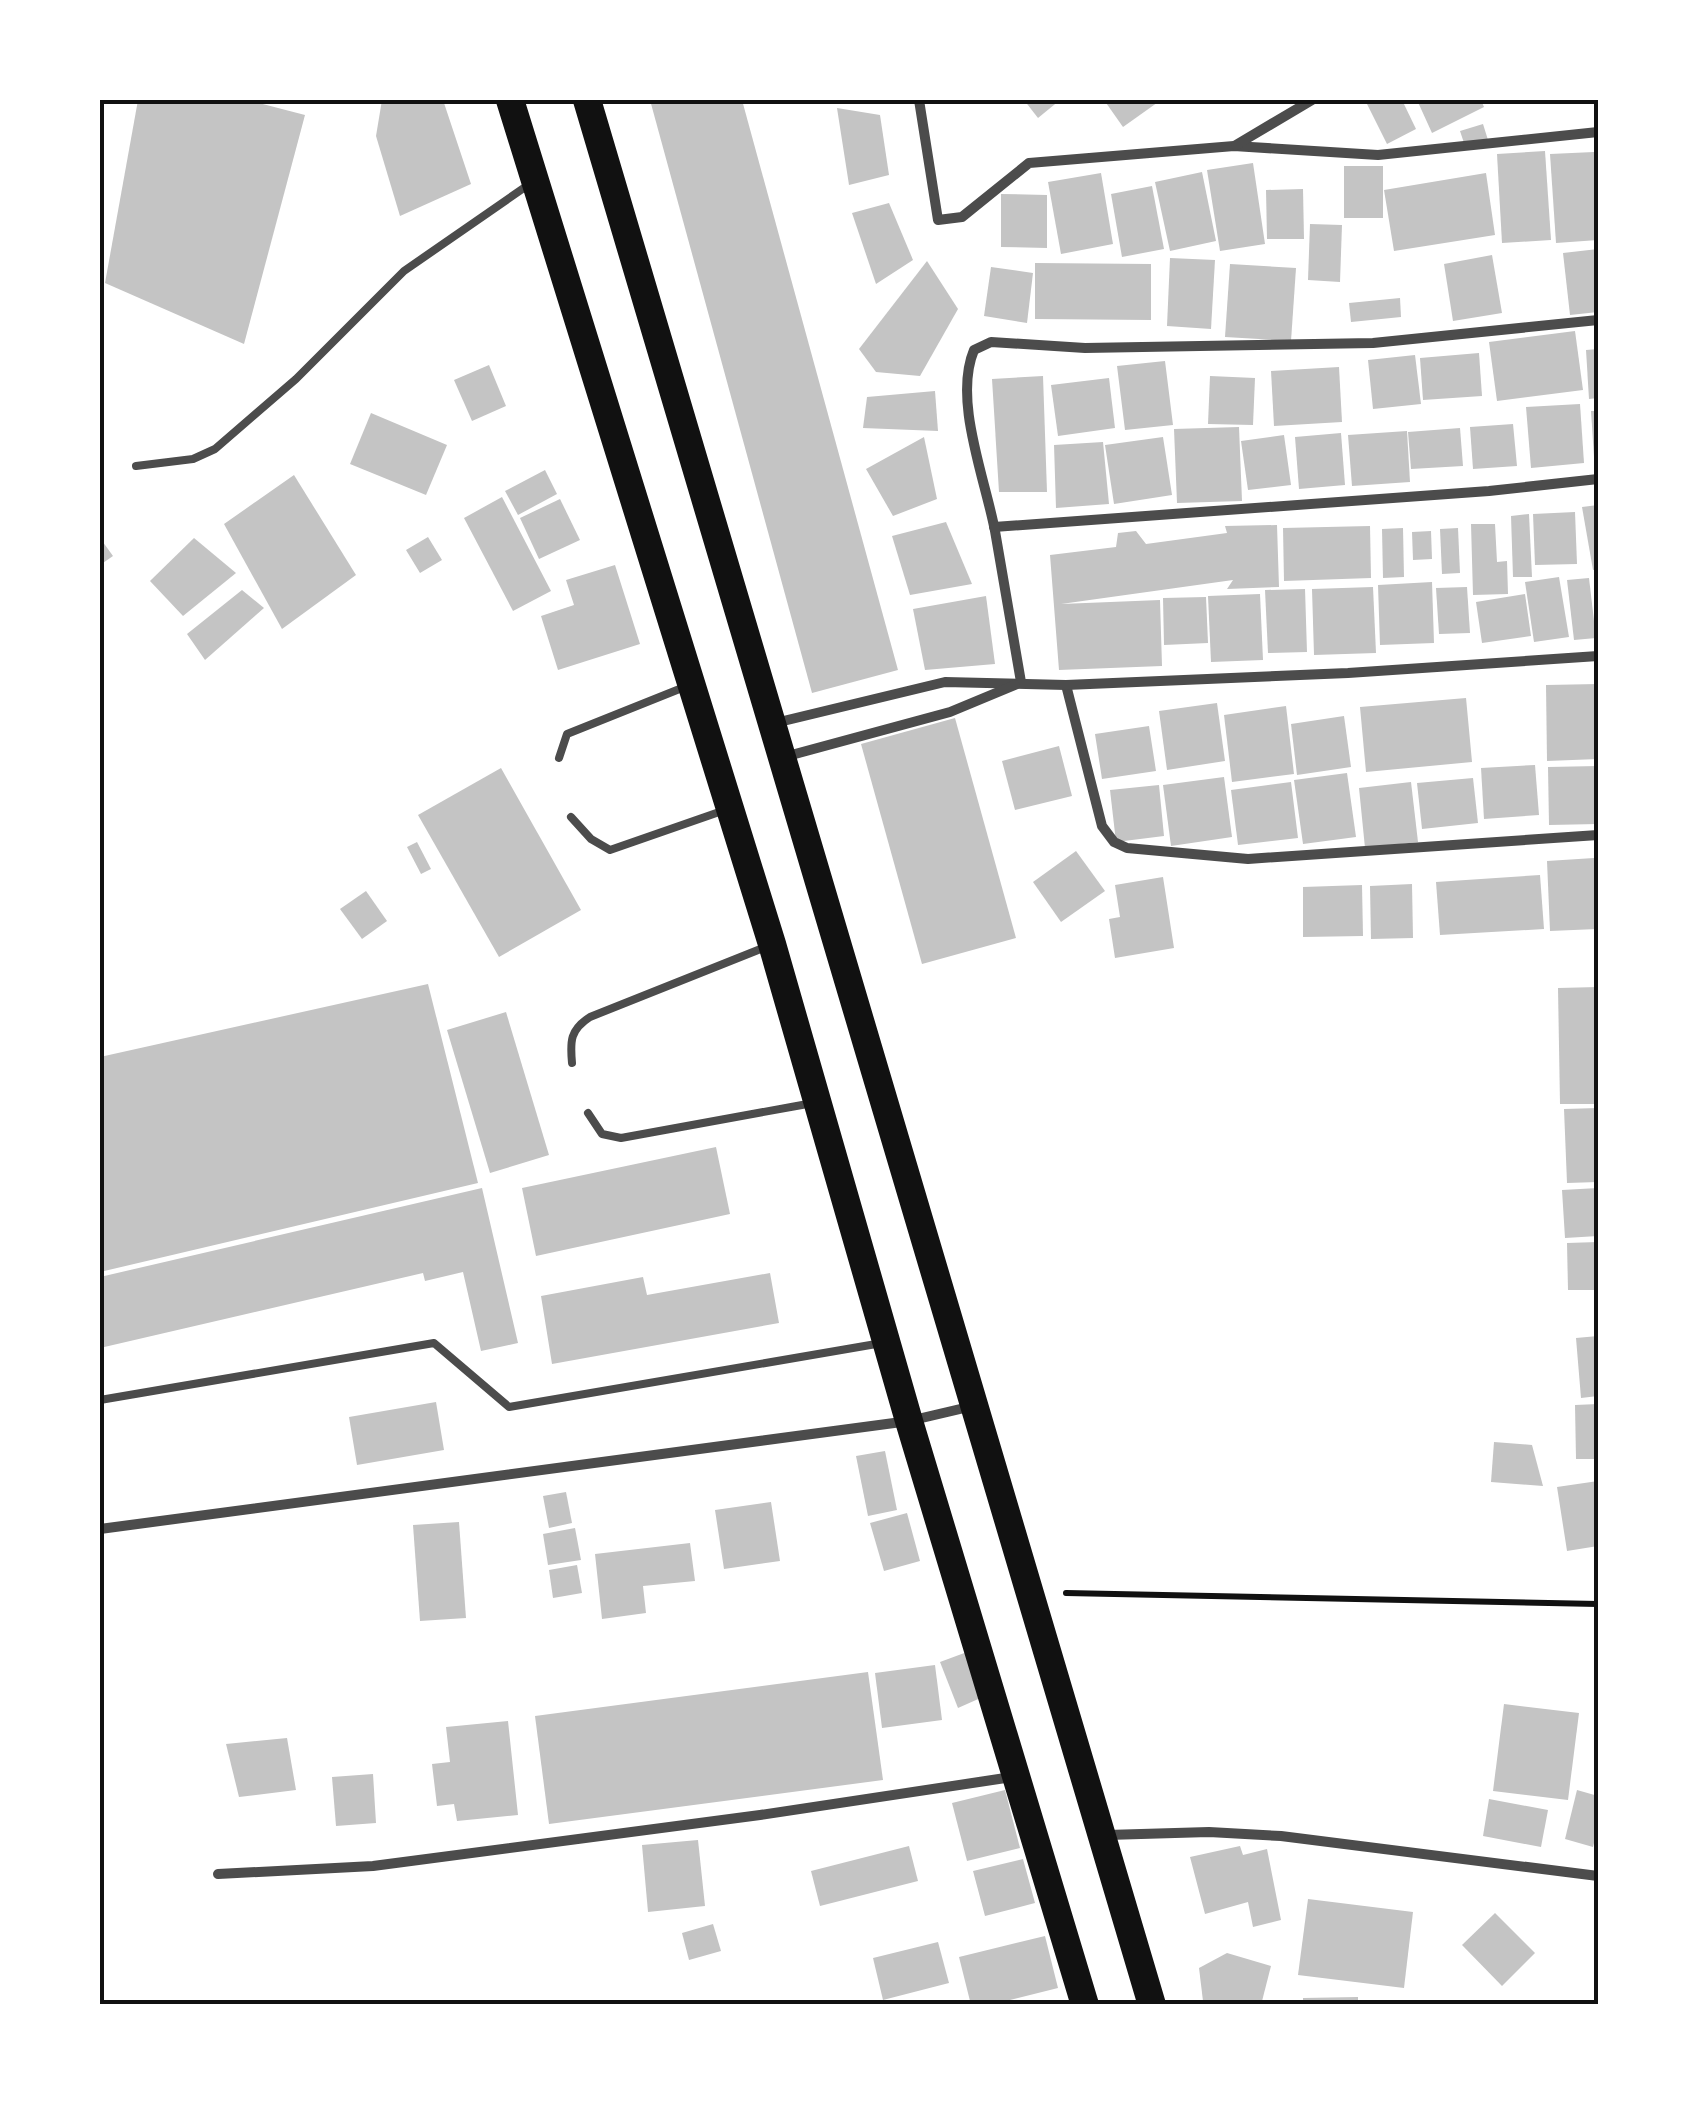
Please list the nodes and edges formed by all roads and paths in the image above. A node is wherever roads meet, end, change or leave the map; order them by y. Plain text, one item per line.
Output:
1 (510, 100) edge
2 (587, 100) edge
3 (919, 100) edge
4 (1312, 100) edge
5 (1598, 132) edge
6 (1234, 146) junction
7 (534, 181) junction
8 (1598, 320) edge
9 (136, 466) dead end
10 (1598, 479) edge
11 (994, 527) junction
12 (1598, 656) edge
13 (1021, 682) junction
14 (691, 684) junction
15 (1066, 685) junction
16 (772, 723) junction
17 (560, 758) dead end
18 (782, 758) junction
19 (729, 808) junction
20 (571, 817) dead end
21 (1598, 835) edge
22 (772, 944) junction
23 (572, 1063) dead end
24 (818, 1102) junction
25 (588, 1113) dead end
26 (886, 1342) junction
27 (100, 1400) edge
28 (974, 1406) junction
29 (909, 1421) junction
30 (100, 1529) edge
31 (1030, 1592) junction
32 (1598, 1604) edge
33 (1018, 1776) junction
34 (1102, 1835) junction
35 (218, 1874) dead end
36 (1598, 1876) edge
37 (1085, 2005) edge
38 (1152, 2005) edge

1 - 7 highway
2 - 16 highway
3 - 6 street
4 - 6 street
5 - 6 street
7 - 9 lane
7 - 14 highway
8 - 11 street
10 - 11 street
11 - 13 street
12 - 15 street
13 - 15 street
13 - 16 street
13 - 18 street
14 - 17 lane
14 - 19 highway
15 - 21 street
16 - 18 highway
18 - 28 highway
19 - 20 lane
19 - 22 highway
22 - 23 lane
22 - 24 highway
24 - 25 lane
24 - 26 highway
26 - 27 lane
26 - 29 highway
28 - 29 street
28 - 31 highway
29 - 30 street
29 - 33 highway
31 - 32 path
31 - 34 highway
33 - 35 street
33 - 37 highway
34 - 36 street
34 - 38 highway

